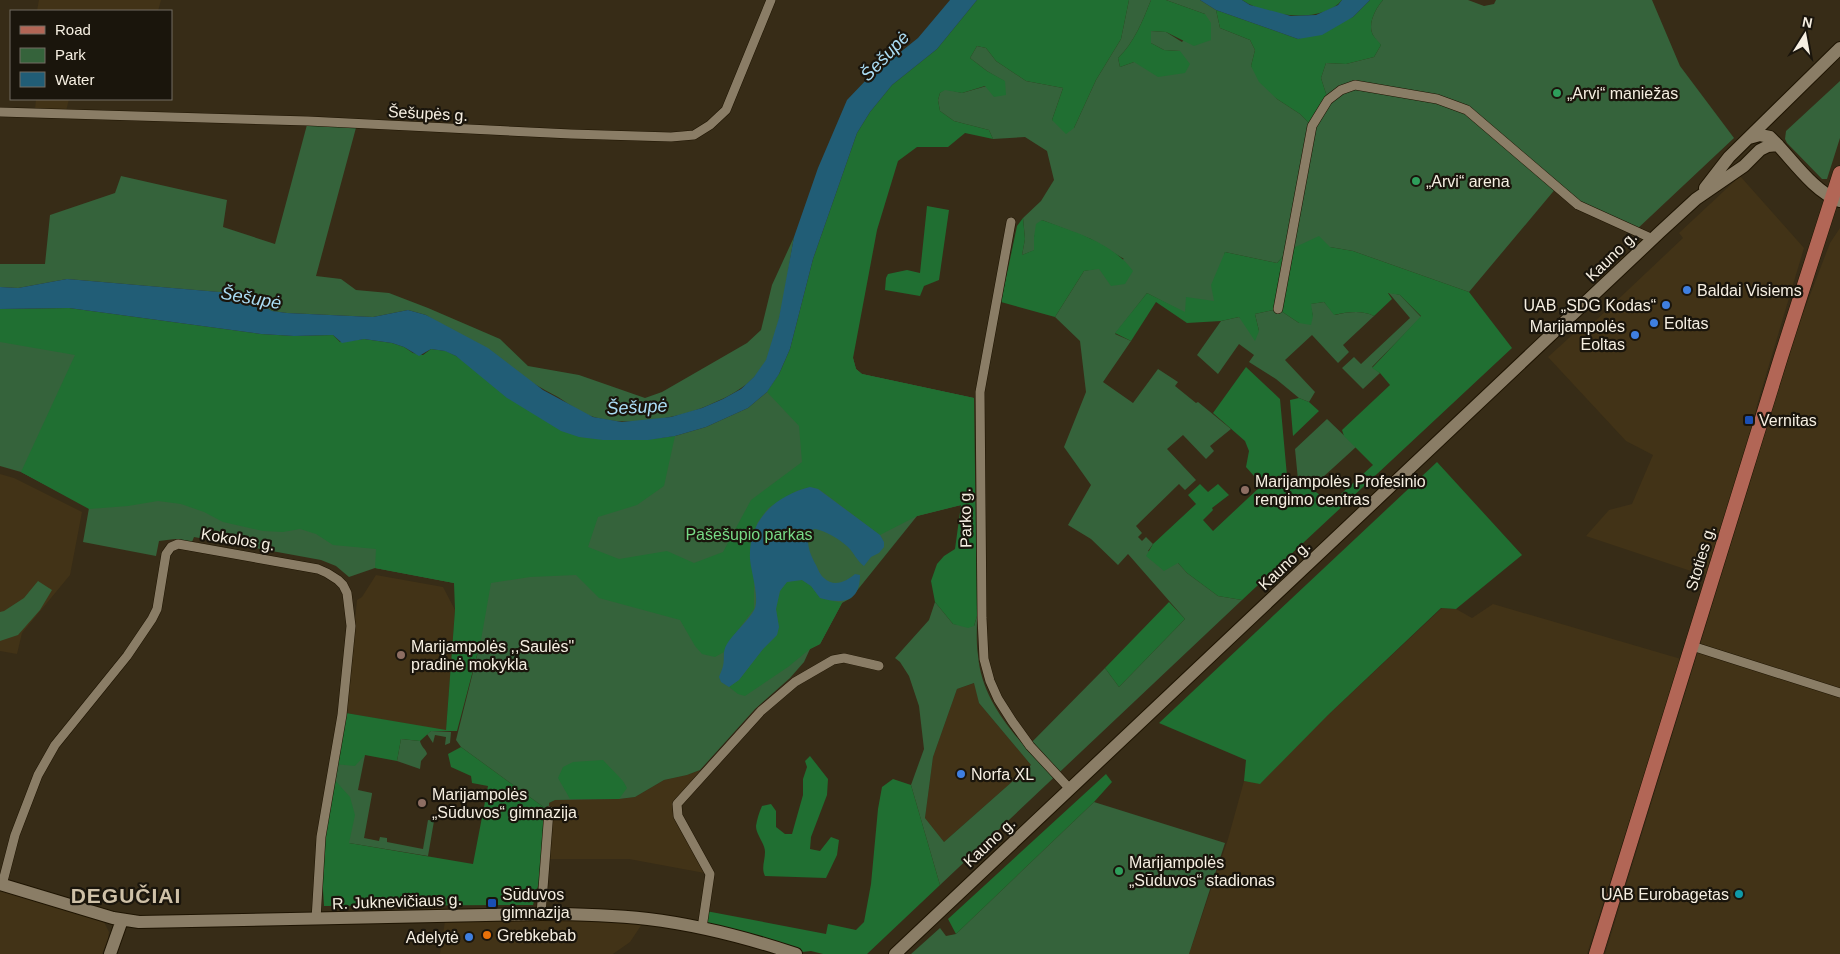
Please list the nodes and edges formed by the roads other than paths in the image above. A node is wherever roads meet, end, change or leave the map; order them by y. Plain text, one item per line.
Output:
1 (771, 0) edge
2 (1840, 48) edge
3 (0, 112) edge
4 (1749, 138) junction
5 (1778, 145) junction
6 (1840, 173) edge
7 (1838, 198) edge
8 (1696, 199) junction
9 (1011, 222) dead end
10 (1653, 239) junction
11 (1278, 309) dead end
12 (1692, 646) junction
13 (879, 666) dead end
14 (1840, 692) edge
15 (1069, 788) junction
16 (549, 811) dead end
17 (1, 884) edge
18 (541, 914) junction
19 (316, 919) junction
20 (122, 920) junction
21 (702, 928) junction
22 (110, 954) edge
23 (795, 954) edge
24 (894, 954) edge
25 (1596, 954) edge

1 - 3 street, Šešupės g.
2 - 4 main road, Kauno g.
4 - 5 main road
4 - 8 main road, Kauno g.
5 - 7 main road
5 - 8 main road, Kauno g.
6 - 7 main road, Stoties g.
7 - 12 main road, Stoties g.
8 - 10 main road, Kauno g.
9 - 15 street, Parko g.
10 - 11 street
10 - 15 main road, Kauno g.
12 - 14 street
12 - 25 main road, Stoties g.
13 - 21 street
15 - 24 main road, Kauno g.
16 - 18 street
17 - 19 street, Kokolos g.
17 - 20 main road, R. Juknevičiaus g.
18 - 19 main road, R. Juknevičiaus g.
18 - 21 main road, R. Juknevičiaus g.
19 - 20 main road, R. Juknevičiaus g.
20 - 22 main road
21 - 23 main road, R. Juknevičiaus g.

